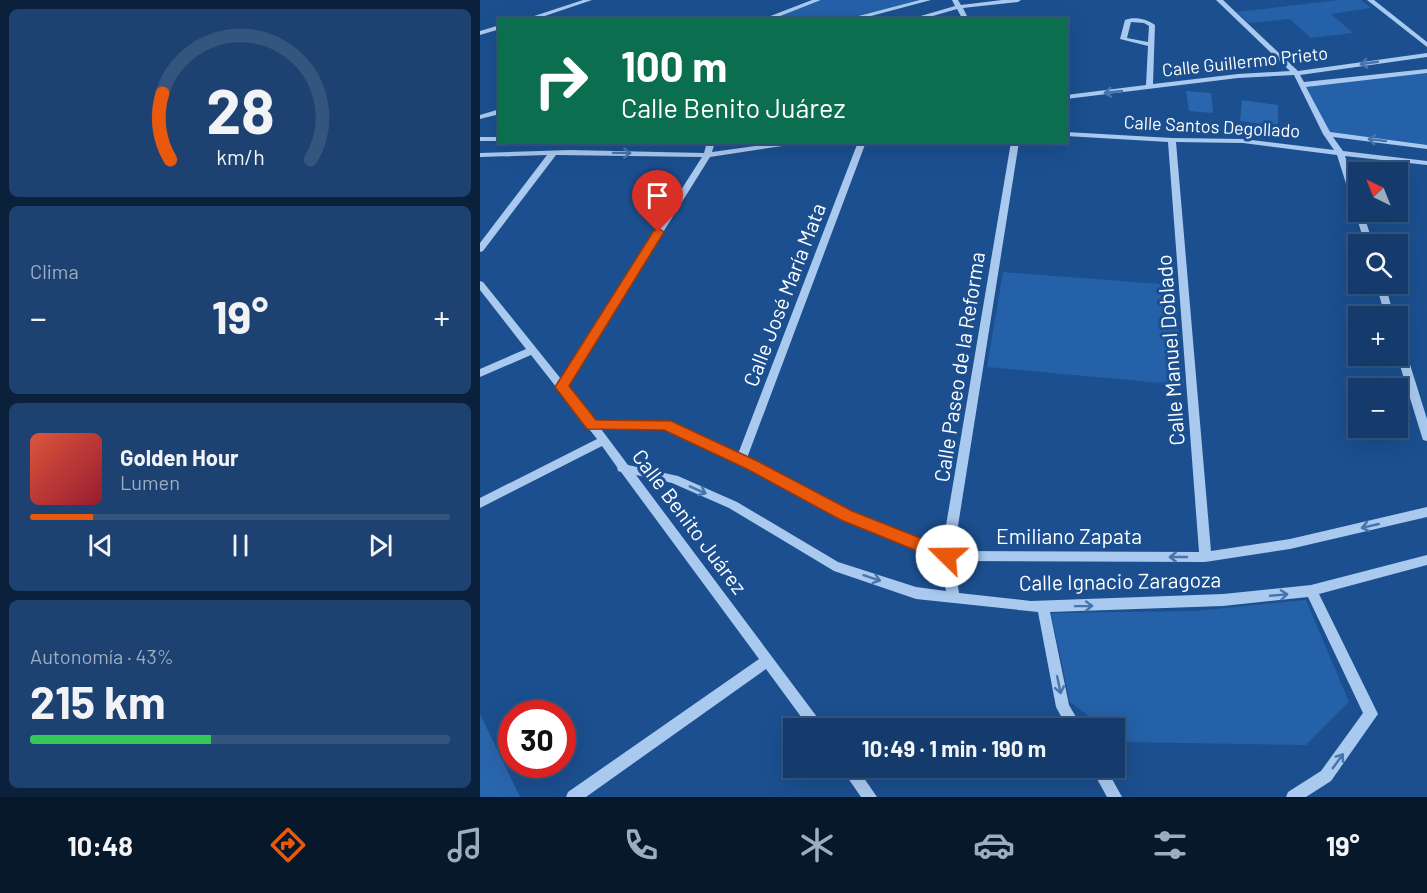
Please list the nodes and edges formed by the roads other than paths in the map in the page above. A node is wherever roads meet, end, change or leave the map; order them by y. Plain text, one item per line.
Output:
1 (589, 0) edge
2 (818, 0) edge
3 (928, 0) edge
4 (955, 0) edge
5 (1018, 0) edge
6 (1219, 0) edge
7 (1370, 0) edge
8 (959, 7) junction
9 (531, 18) edge
10 (768, 18) edge
11 (854, 18) edge
12 (918, 18) edge
13 (965, 18) edge
14 (498, 28) edge
15 (480, 33) edge
16 (1150, 44) junction
17 (1427, 45) edge
18 (1427, 55) edge
19 (1427, 71) edge
20 (1296, 73) junction
21 (1301, 85) junction
22 (1149, 88) junction
23 (1068, 97) edge
24 (498, 112) edge
25 (480, 117) edge
26 (1068, 134) edge
27 (1328, 134) junction
28 (480, 139) edge
29 (498, 139) edge
30 (1172, 140) junction
31 (710, 144) edge
32 (789, 144) edge
33 (861, 144) edge
34 (1015, 144) edge
35 (1427, 147) edge
36 (1340, 152) junction
37 (553, 153) junction
38 (707, 154) junction
39 (480, 155) edge
40 (1427, 163) edge
41 (1366, 234) edge
42 (480, 249) edge
43 (480, 284) edge
44 (532, 350) junction
45 (1405, 366) edge
46 (480, 373) edge
47 (561, 387) junction
48 (592, 425) junction
49 (1427, 437) edge
50 (603, 441) junction
51 (741, 460) junction
52 (622, 468) junction
53 (480, 503) edge
54 (1427, 512) edge
55 (947, 556) junction
56 (1205, 557) junction
57 (1427, 560) edge
58 (1311, 591) junction
59 (953, 598) junction
60 (1042, 607) junction
61 (767, 661) junction
62 (811, 718) edge
63 (1070, 718) edge
64 (856, 778) edge
65 (1104, 778) edge
66 (573, 797) edge
67 (870, 797) edge
68 (1115, 797) edge
69 (1293, 797) edge

1 - 9 street
2 - 10 street
3 - 11 street
4 - 8 street
5 - 8 street
6 - 20 street
7 - 17 street
8 - 12 street
8 - 13 street
14 - 15 street
16 - 16 street
16 - 22 street
18 -> 20 street, Calle Guillermo Prieto
19 - 21 street, Calle Guillermo Prieto
20 - 21 street
20 - 22 street, Calle Guillermo Prieto
21 - 27 street
22 -> 23 street, Calle Guillermo Prieto
24 - 25 street
26 - 30 street, Calle Santos Degollado
35 -> 27 street, Calle Santos Degollado
27 - 36 street
28 - 29 street
30 - 36 street, Calle Santos Degollado
30 - 56 street, Calle Manuel Doblado
31 - 38 street
32 - 38 street
33 - 51 street, Calle José María Mata
34 - 55 street, Calle Paseo de la Reforma
36 - 40 street, Calle Santos Degollado
36 - 41 street
37 -> 38 street
37 - 39 street
37 - 42 street
38 - 47 street
43 - 44 street, Calle Benito Juárez
44 - 46 street
44 - 47 street, Calle Benito Juárez
45 - 49 street
47 - 48 street, Calle Benito Juárez
48 - 50 street, Calle Benito Juárez
48 - 51 street, Emiliano Zapata
50 - 52 street, Calle Benito Juárez
50 - 53 street
51 - 55 street, Emiliano Zapata
52 -> 59 street, Calle Ignacio Zaragoza
52 - 61 street, Calle Benito Juárez
54 -> 56 street, Emiliano Zapata
56 -> 55 street, Emiliano Zapata
55 - 59 street, Calle Paseo de la Reforma
57 - 58 street, Calle Ignacio Zaragoza
60 -> 58 street, Calle Ignacio Zaragoza
69 -> 58 street
59 - 60 street, Calle Ignacio Zaragoza
60 -> 63 street
61 - 62 street, Calle Benito Juárez
61 - 66 street
64 - 67 street
65 - 68 street

